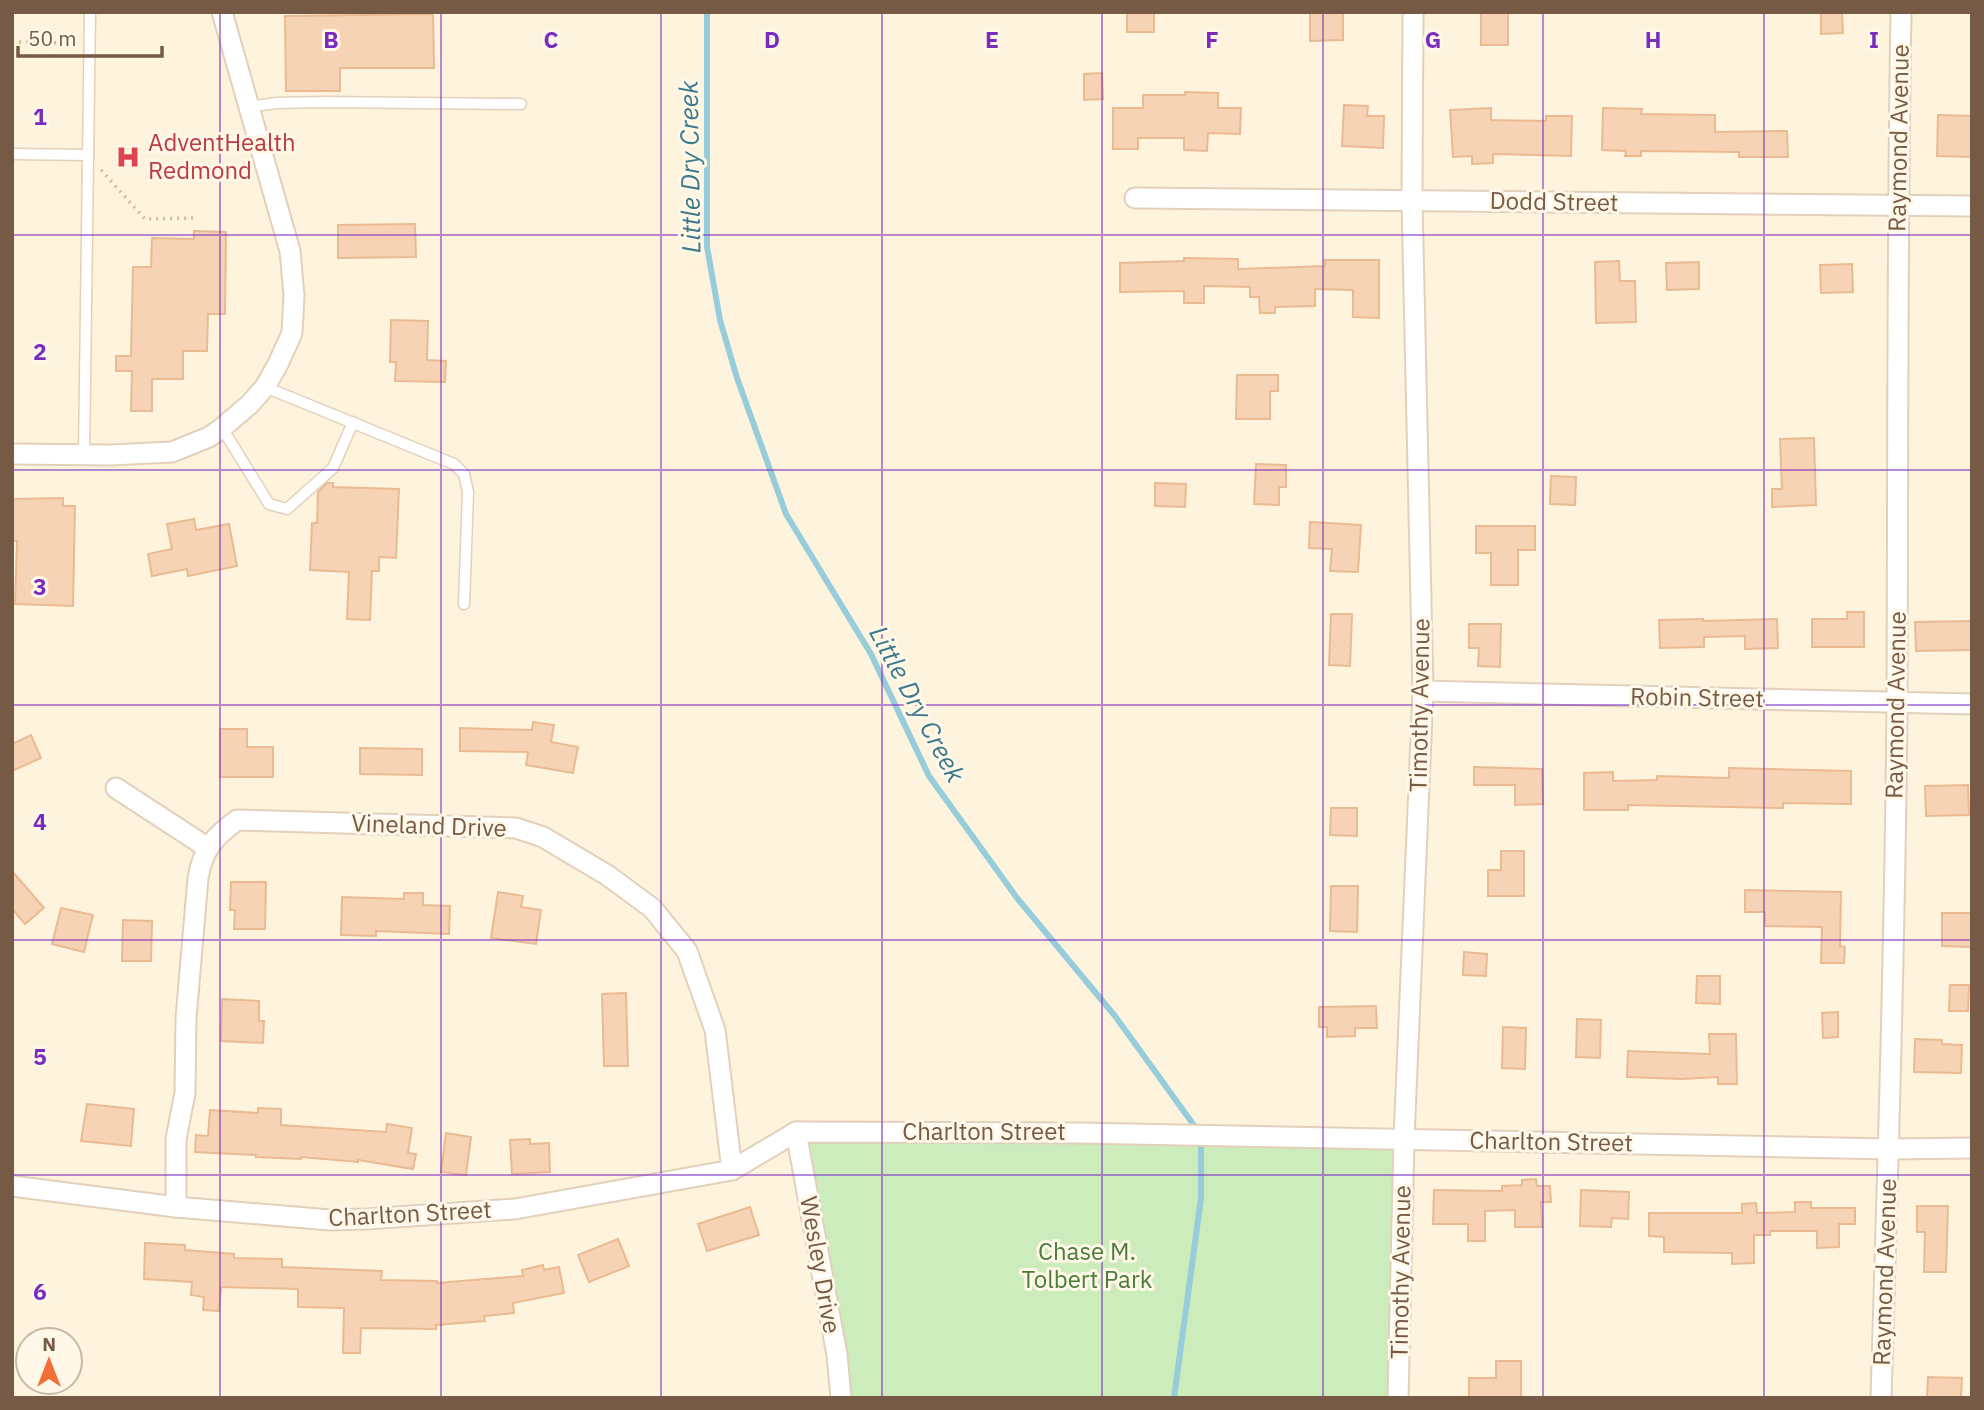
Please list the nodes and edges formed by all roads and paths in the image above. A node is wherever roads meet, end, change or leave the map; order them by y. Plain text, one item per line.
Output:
1 (90, 12) edge
2 (222, 12) edge
3 (1413, 12) edge
4 (1901, 12) edge
5 (12, 42) edge
6 (89, 43) junction
7 (520, 104) dead end
8 (248, 107) junction
9 (12, 154) edge
10 (88, 155) junction
11 (1135, 198) dead end
12 (1412, 200) junction
13 (1972, 205) edge
14 (1898, 206) junction
15 (194, 218) dead end
16 (265, 387) junction
17 (353, 422) junction
18 (222, 428) junction
19 (12, 454) edge
20 (84, 455) junction
21 (464, 604) dead end
22 (1423, 691) junction
23 (1896, 703) junction
24 (1972, 704) edge
25 (116, 788) dead end
26 (208, 848) junction
27 (796, 1132) junction
28 (1404, 1139) junction
29 (1972, 1148) edge
30 (1889, 1149) junction
31 (732, 1170) junction
32 (12, 1186) edge
33 (176, 1207) junction
34 (841, 1398) edge
35 (1398, 1398) edge
36 (1881, 1398) edge

1 - 6 lane
2 - 8 street
3 - 12 street, Timothy Avenue
4 - 14 street, Raymond Avenue
5 - 6 path
6 - 10 lane
7 - 8 lane
8 - 16 street
9 - 10 lane
10 - 15 path
10 - 20 lane
11 - 12 street, Dodd Street
12 - 14 street, Dodd Street
12 - 22 street, Timothy Avenue
13 - 14 street, Dodd Street
14 - 23 street, Raymond Avenue
16 - 17 lane
16 - 18 street
17 - 18 lane
17 - 21 lane
18 - 20 street
19 - 20 street
22 - 23 street, Robin Street
22 - 28 street, Timothy Avenue
23 - 24 street, Robin Street
23 - 30 street, Raymond Avenue
25 - 26 street
26 - 31 street, Vineland Drive
26 - 33 street, Vineland Drive
27 - 28 street, Charlton Street
27 - 31 street, Charlton Street
27 - 34 street, Wesley Drive
28 - 30 street, Charlton Street
28 - 35 street, Timothy Avenue
29 - 30 street, Charlton Street
30 - 36 street, Raymond Avenue
31 - 33 street, Charlton Street
32 - 33 street, Charlton Street

